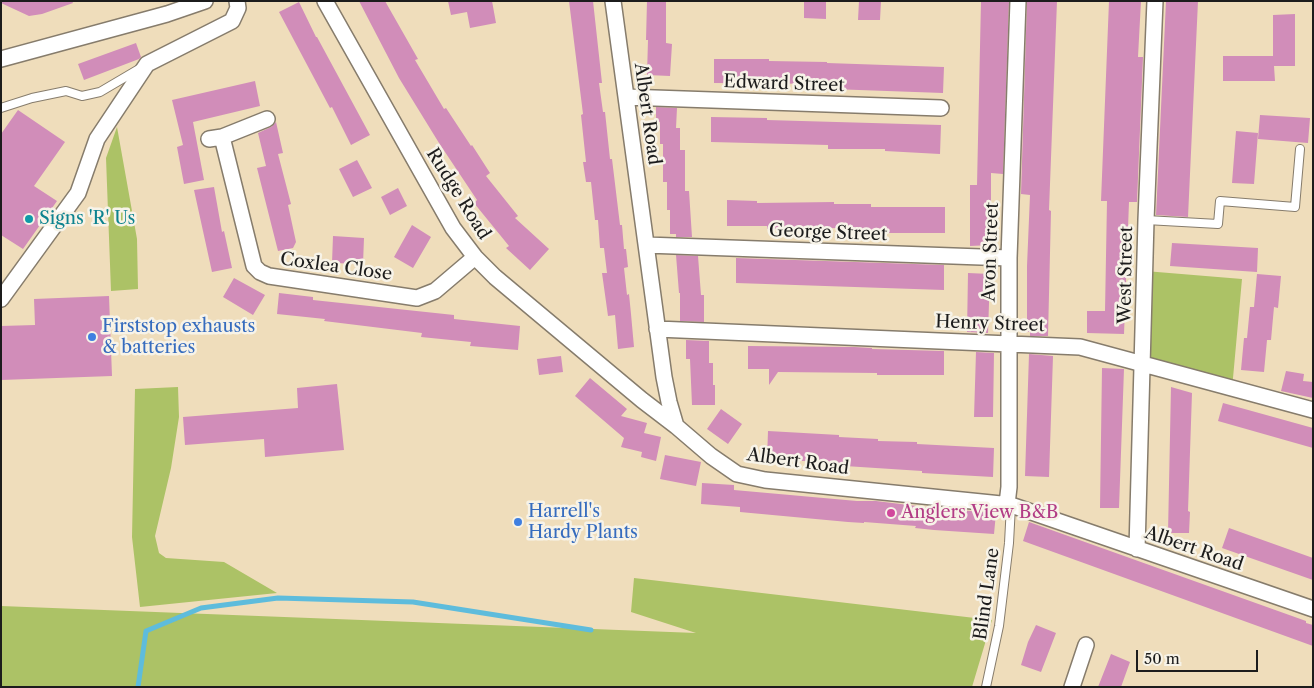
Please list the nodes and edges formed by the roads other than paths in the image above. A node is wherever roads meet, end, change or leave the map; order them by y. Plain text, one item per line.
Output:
1 (205, 1) edge
2 (237, 1) edge
3 (325, 1) edge
4 (613, 1) edge
5 (1018, 1) edge
6 (1155, 1) edge
7 (164, 7) edge
8 (1, 59) edge
9 (147, 64) junction
10 (626, 97) junction
11 (5, 107) edge
12 (941, 108) dead end
13 (1, 112) edge
14 (267, 119) dead end
15 (1300, 150) dead end
16 (1146, 220) junction
17 (646, 245) junction
18 (475, 257) junction
19 (1009, 258) junction
20 (1, 299) edge
21 (657, 329) junction
22 (1008, 344) junction
23 (1142, 363) junction
24 (1313, 410) edge
25 (676, 426) junction
26 (1009, 504) junction
27 (1137, 549) junction
28 (1313, 608) edge
29 (1086, 644) dead end
30 (986, 687) edge
31 (1072, 687) edge

1 - 7 street
2 - 9 street
3 - 18 street, Rudge Road
4 - 10 street, Albert Road
5 - 19 street, Avon Street
6 - 16 street, West Street
7 - 8 street
9 - 11 lane
9 - 20 street
10 - 12 street, Edward Street
10 - 17 street, Albert Road
11 - 13 lane
14 - 18 street, Coxlea Close
15 - 16 lane
16 - 23 street, West Street
17 - 19 street, George Street
17 - 21 street, Albert Road
18 - 25 street, Rudge Road
19 - 22 street, Avon Street
21 - 22 street, Henry Street
21 - 25 street, Albert Road
22 - 23 street, Henry Street
22 - 26 street, Avon Street
23 - 24 street, Henry Street
23 - 27 street, West Street
25 - 26 street, Albert Road
26 - 27 street, Albert Road
26 - 30 lane, Blind Lane
27 - 28 street, Albert Road
29 - 31 street

